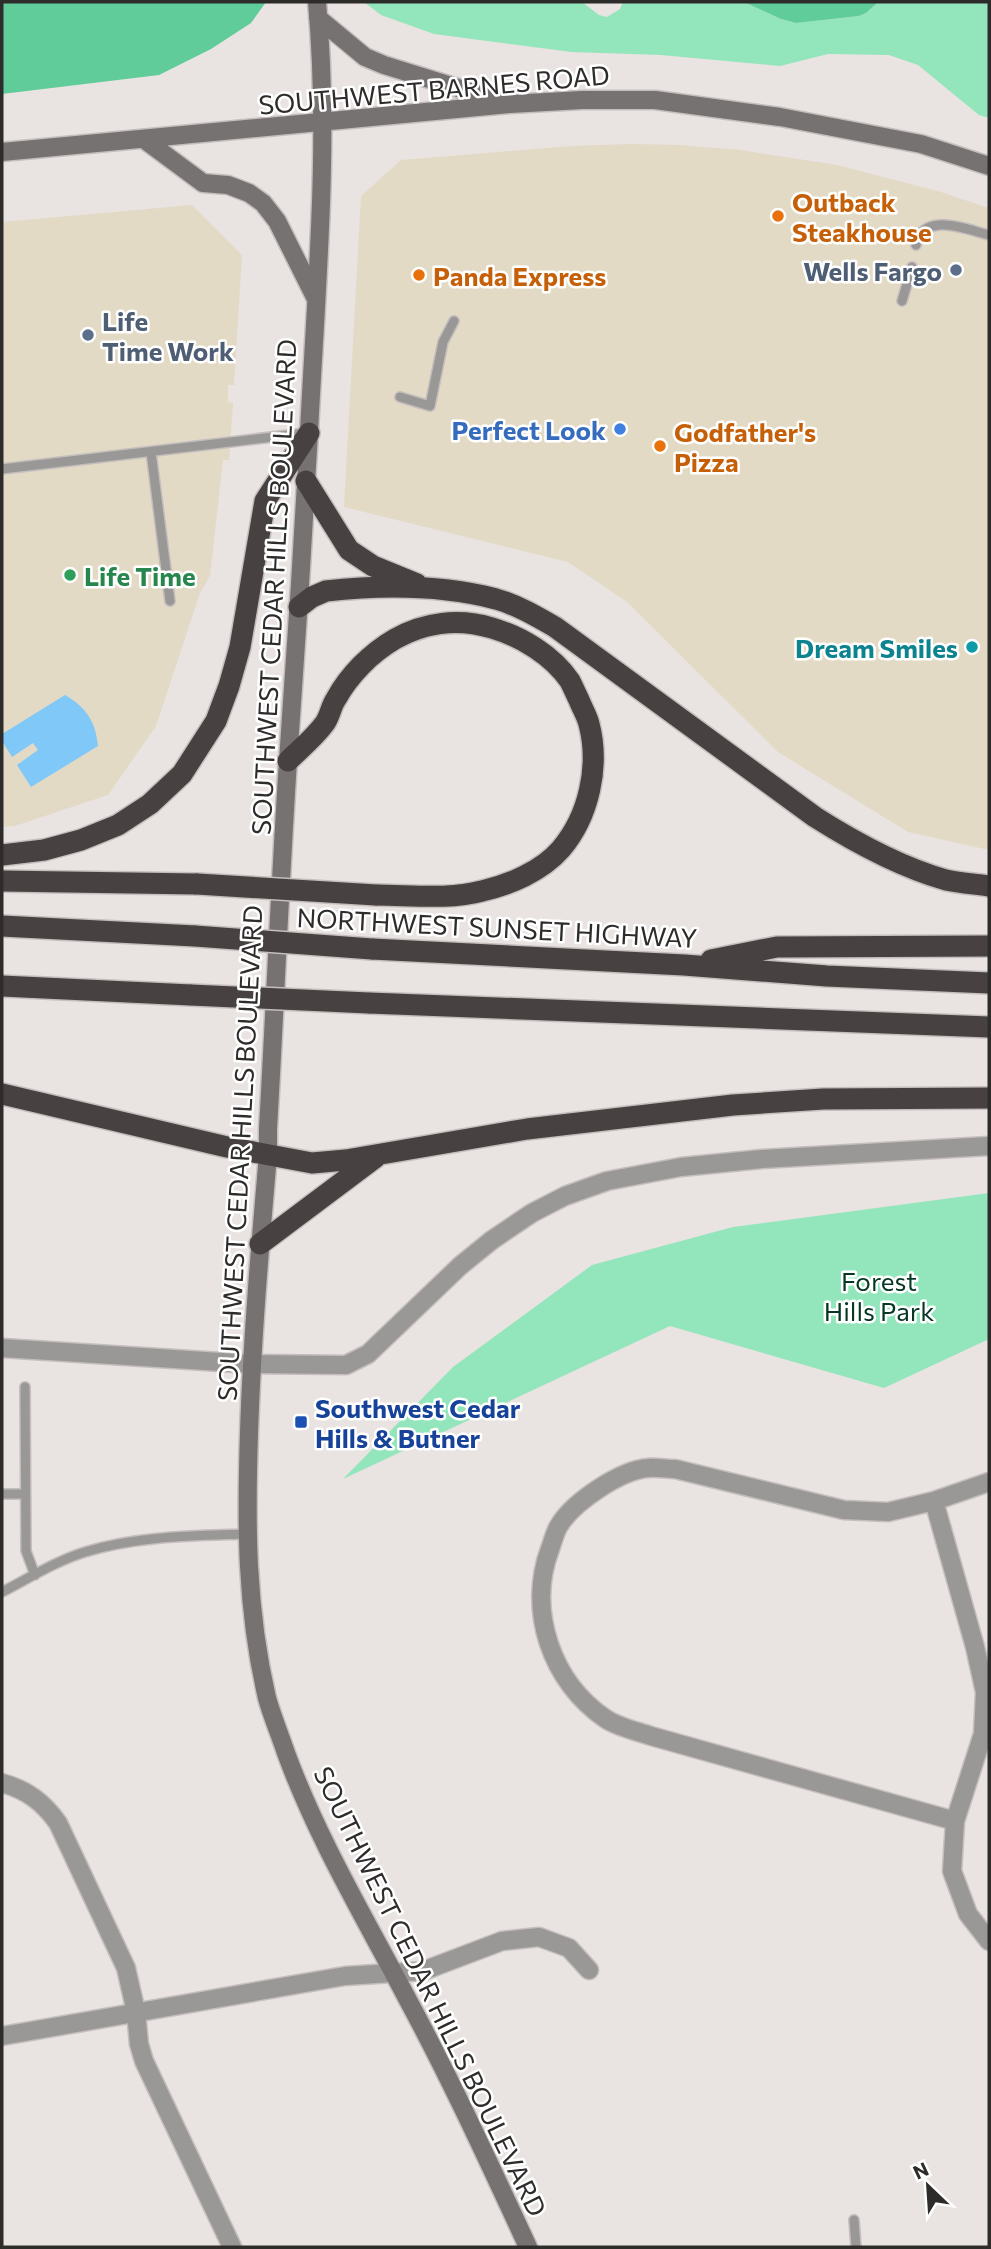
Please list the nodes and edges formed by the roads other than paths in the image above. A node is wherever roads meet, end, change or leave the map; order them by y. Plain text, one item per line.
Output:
1 (317, 10) edge
2 (510, 104) junction
3 (321, 122) junction
4 (145, 140) junction
5 (2, 152) edge
6 (989, 166) edge
7 (989, 235) edge
8 (916, 245) dead end
9 (912, 267) dead end
10 (316, 299) junction
11 (902, 301) dead end
12 (454, 321) dead end
13 (400, 397) dead end
14 (309, 433) junction
15 (151, 452) junction
16 (2, 469) edge
17 (306, 481) junction
18 (429, 588) junction
19 (170, 601) dead end
20 (299, 607) junction
21 (288, 761) junction
22 (2, 855) edge
23 (2, 881) edge
24 (989, 886) edge
25 (2, 926) edge
26 (989, 946) edge
27 (684, 965) junction
28 (989, 982) edge
29 (2, 986) edge
30 (989, 1027) edge
31 (2, 1094) edge
32 (989, 1098) edge
33 (989, 1146) edge
34 (381, 1153) junction
35 (268, 1155) junction
36 (260, 1244) junction
37 (2, 1348) edge
38 (252, 1364) junction
39 (24, 1387) dead end
40 (989, 1482) edge
41 (2, 1494) edge
42 (24, 1494) junction
43 (934, 1501) junction
44 (246, 1535) junction
45 (34, 1575) junction
46 (2, 1592) edge
47 (2, 1783) edge
48 (956, 1821) junction
49 (989, 1941) edge
50 (589, 1970) dead end
51 (393, 1972) junction
52 (136, 2012) junction
53 (2, 2036) edge
54 (854, 2220) dead end
55 (232, 2247) edge
56 (528, 2247) edge
57 (856, 2247) edge

1 - 2 main road
1 - 3 main road, SOUTHWEST CEDAR HILLS BOULEVARD
2 - 3 main road, SOUTHWEST BARNES ROAD
2 - 6 main road, SOUTHWEST BARNES ROAD
3 - 4 main road, SOUTHWEST BARNES ROAD
3 - 10 main road, SOUTHWEST CEDAR HILLS BOULEVARD
4 - 5 main road, SOUTHWEST BARNES ROAD
4 - 10 main road
7 - 8 lane
9 - 11 lane
10 - 14 main road, SOUTHWEST CEDAR HILLS BOULEVARD
12 - 13 lane
14 - 15 lane
14 - 17 main road, SOUTHWEST CEDAR HILLS BOULEVARD
14 - 22 highway
15 - 16 lane
15 - 19 lane
17 - 18 highway
17 - 20 main road, SOUTHWEST CEDAR HILLS BOULEVARD
18 - 20 highway
18 - 24 highway
20 - 21 main road, SOUTHWEST CEDAR HILLS BOULEVARD
21 - 23 highway, bridge
21 - 35 main road, SOUTHWEST CEDAR HILLS BOULEVARD
25 - 27 highway, NORTHWEST SUNSET HIGHWAY, bridge
26 - 27 highway
27 - 28 highway, NORTHWEST SUNSET HIGHWAY
29 - 30 highway, bridge
31 - 35 highway
32 - 34 highway
33 - 38 street
34 - 35 highway
34 - 36 highway
35 - 36 main road, SOUTHWEST CEDAR HILLS BOULEVARD
36 - 38 main road, SOUTHWEST CEDAR HILLS BOULEVARD
37 - 38 street
38 - 44 main road, SOUTHWEST CEDAR HILLS BOULEVARD
39 - 42 lane
40 - 43 street
41 - 42 lane
42 - 45 lane
43 - 48 street
43 - 48 street
44 - 45 lane
44 - 51 main road, SOUTHWEST CEDAR HILLS BOULEVARD
45 - 46 lane
47 - 52 street
48 - 49 street
50 - 51 street
51 - 52 street
51 - 56 main road, SOUTHWEST CEDAR HILLS BOULEVARD
52 - 53 street
52 - 55 street
54 - 57 lane

